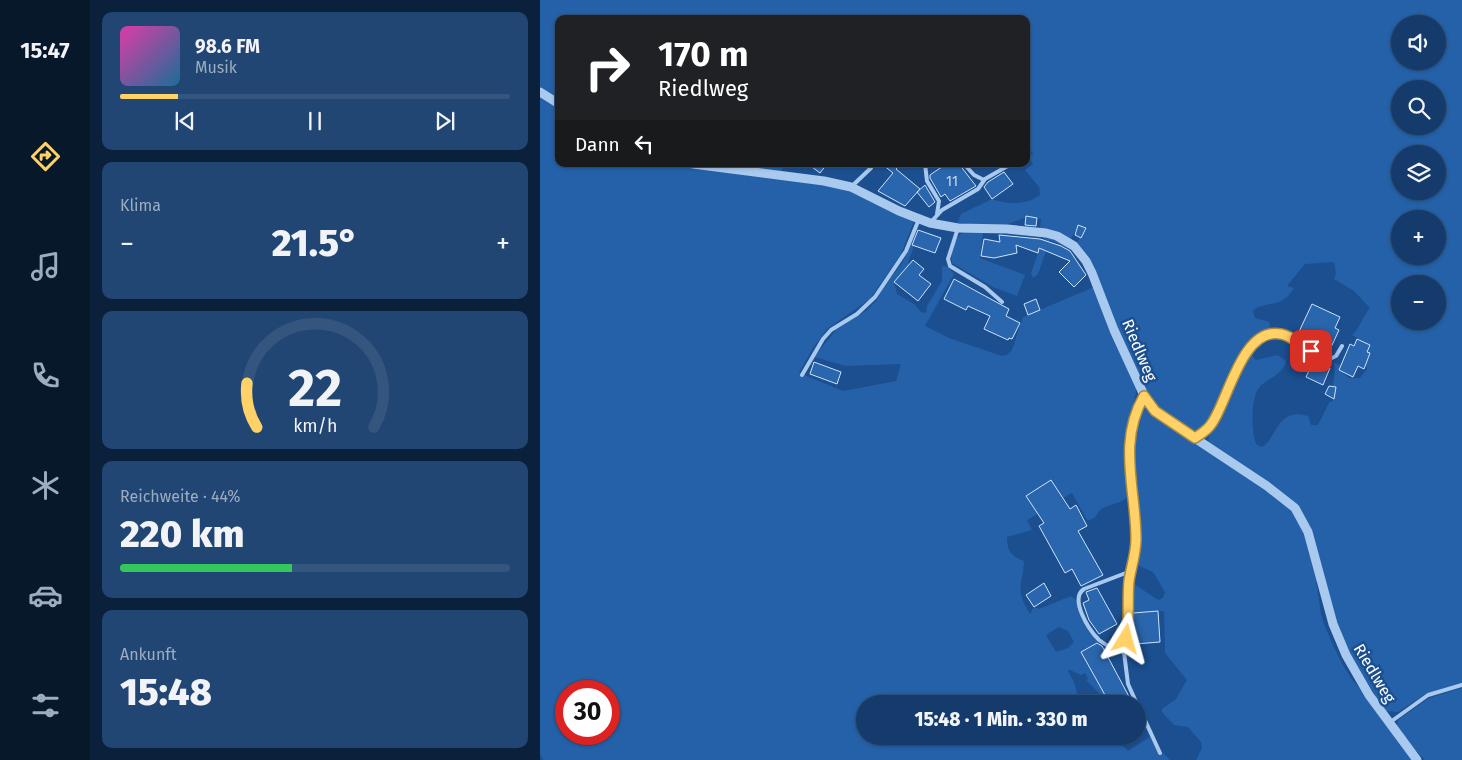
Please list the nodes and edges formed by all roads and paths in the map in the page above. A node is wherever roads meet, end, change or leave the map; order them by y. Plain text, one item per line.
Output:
1 (540, 92) edge
2 (555, 101) edge
3 (716, 167) edge
4 (870, 167) edge
5 (925, 167) edge
6 (967, 167) edge
7 (1005, 167) edge
8 (984, 180) junction
9 (851, 187) junction
10 (938, 214) junction
11 (918, 219) junction
12 (930, 223) junction
13 (958, 228) junction
14 (1002, 302) dead end
15 (1342, 346) dead end
16 (802, 375) dead end
17 (1144, 396) junction
18 (1195, 438) junction
19 (1131, 571) junction
20 (1124, 652) junction
21 (1462, 685) edge
22 (1133, 695) edge
23 (1146, 723) edge
24 (1389, 723) junction
25 (1160, 753) dead end
26 (1417, 760) edge

1 - 2 street
3 - 9 street, Riedlweg
4 - 9 lane
5 - 10 lane
6 - 8 lane
7 - 8 lane
8 - 10 lane
9 - 11 street, Riedlweg
10 - 12 lane
11 - 12 street, Riedlweg
11 - 16 lane
12 - 13 street, Riedlweg
13 - 14 lane
13 - 17 street, Riedlweg
15 - 18 lane
17 - 18 street, Riedlweg
17 - 19 street
18 - 24 street, Riedlweg
19 - 20 street
19 - 20 lane
20 - 22 lane
21 - 24 lane
23 - 25 lane
24 - 26 street, Riedlweg

